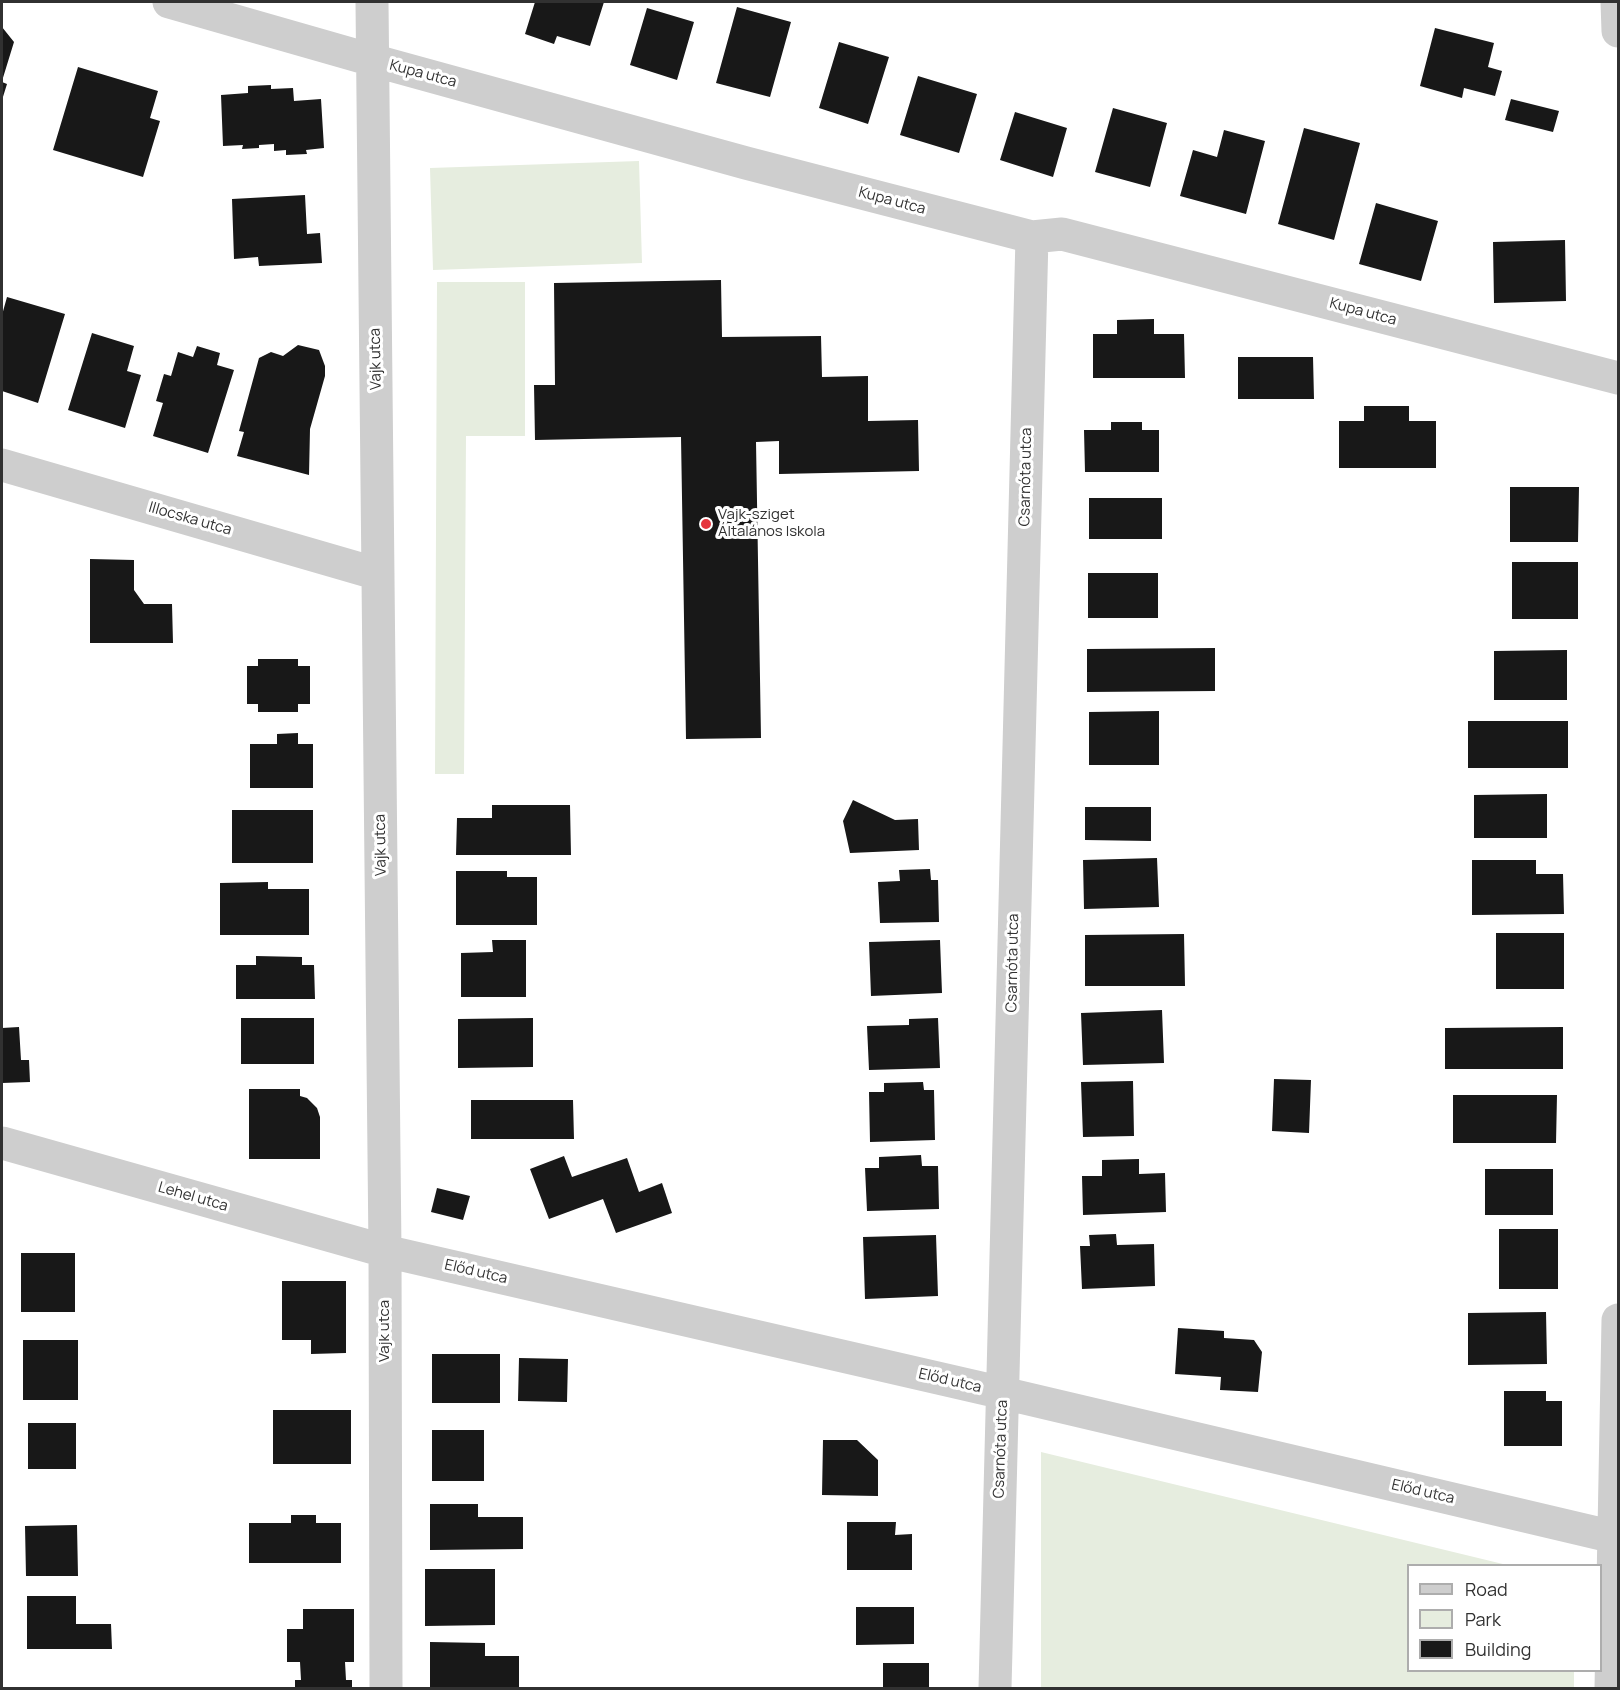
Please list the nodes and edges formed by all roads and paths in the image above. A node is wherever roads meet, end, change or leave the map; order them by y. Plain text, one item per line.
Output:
1 (169, 2) edge
2 (372, 2) edge
3 (1617, 2) edge
4 (1618, 32) edge
5 (372, 60) junction
6 (1032, 237) junction
7 (1618, 378) edge
8 (2, 465) edge
9 (378, 574) junction
10 (2, 1143) edge
11 (385, 1251) junction
12 (1618, 1320) edge
13 (1003, 1393) junction
14 (1616, 1538) edge
15 (386, 1689) edge
16 (995, 1689) edge
17 (1611, 1689) edge

1 - 5 street, Kupa utca
2 - 5 street, Vajk utca
3 - 4 street
5 - 6 street, Kupa utca
5 - 9 street, Vajk utca
6 - 7 street, Kupa utca
6 - 13 street, Csarnóta utca
8 - 9 street, Illocska utca
9 - 11 street, Vajk utca
10 - 11 street, Lehel utca
11 - 13 street, Előd utca
11 - 15 street, Vajk utca
12 - 14 street
13 - 14 street, Előd utca
13 - 16 street, Csarnóta utca
14 - 17 street

